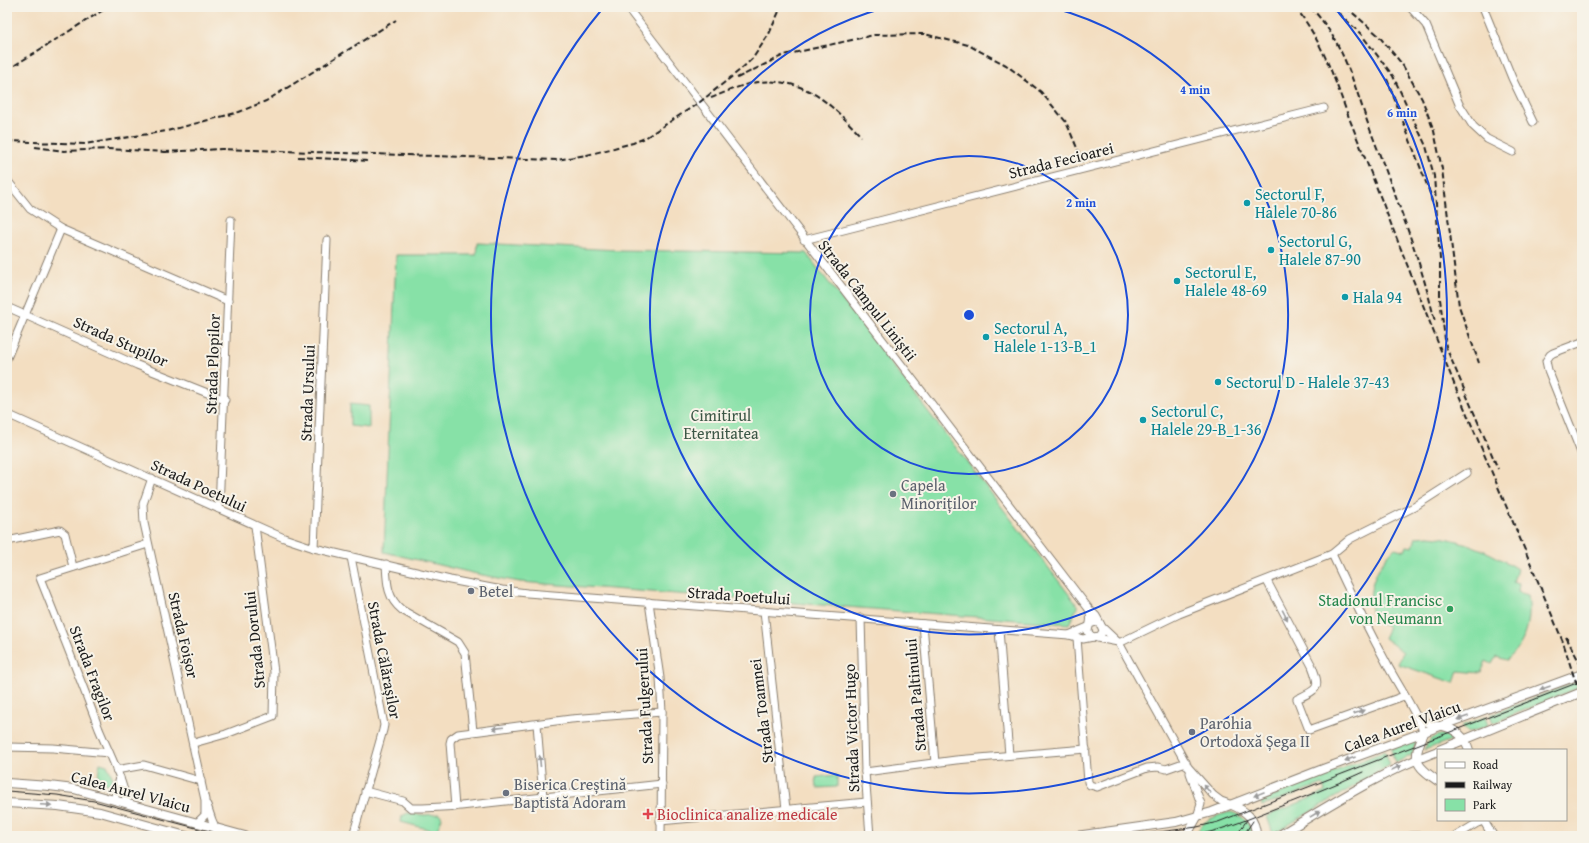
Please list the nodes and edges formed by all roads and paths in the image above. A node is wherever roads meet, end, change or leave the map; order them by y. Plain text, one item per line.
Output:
1 (627, 7) edge
2 (1410, 7) edge
3 (1483, 7) edge
4 (1324, 108) dead end
5 (1533, 122) dead end
6 (1513, 152) dead end
7 (7, 180) edge
8 (230, 220) dead end
9 (61, 229) junction
10 (327, 240) dead end
11 (804, 240) junction
12 (228, 301) junction
13 (7, 307) edge
14 (24, 314) junction
15 (1582, 342) edge
16 (7, 358) edge
17 (225, 400) junction
18 (7, 414) edge
19 (1581, 451) edge
20 (1468, 473) dead end
21 (152, 478) junction
22 (219, 509) junction
23 (255, 526) junction
24 (7, 541) edge
25 (148, 544) junction
26 (314, 548) junction
27 (1332, 554) junction
28 (351, 557) junction
29 (386, 564) junction
30 (73, 567) junction
31 (1267, 581) junction
32 (649, 602) junction
33 (1089, 609) junction
34 (764, 611) junction
35 (861, 618) junction
36 (923, 624) junction
37 (1089, 625) junction
38 (1101, 625) junction
39 (999, 630) junction
40 (1069, 635) junction
41 (1094, 637) junction
42 (1077, 638) junction
43 (1118, 643) junction
44 (1582, 674) edge
45 (1582, 692) edge
46 (1404, 696) junction
47 (662, 712) junction
48 (1416, 714) junction
49 (537, 724) junction
50 (1442, 726) junction
51 (473, 731) junction
52 (1424, 733) junction
53 (1466, 740) junction
54 (194, 743) junction
55 (7, 747) edge
56 (1086, 749) junction
57 (1442, 749) edge
58 (1470, 749) edge
59 (1437, 751) edge
60 (109, 754) junction
61 (1009, 755) junction
62 (1417, 759) junction
63 (935, 763) junction
64 (1187, 765) junction
65 (116, 770) junction
66 (866, 772) junction
67 (120, 778) junction
68 (1437, 780) edge
69 (201, 781) junction
70 (7, 783) edge
71 (662, 784) junction
72 (365, 791) junction
73 (543, 797) junction
74 (114, 800) junction
75 (205, 800) junction
76 (867, 802) junction
77 (127, 803) junction
78 (7, 804) edge
79 (1232, 805) junction
80 (455, 807) junction
81 (786, 809) junction
82 (1197, 817) junction
83 (660, 821) junction
84 (1478, 821) edge
85 (1488, 821) edge
86 (197, 823) junction
87 (218, 832) edge
88 (186, 836) edge
89 (245, 836) edge
90 (353, 836) edge
91 (661, 836) edge
92 (870, 836) edge
93 (1076, 836) edge
94 (1188, 836) edge
95 (1256, 836) edge
96 (1278, 836) edge
97 (1411, 836) edge
98 (1419, 836) edge
99 (1456, 836) edge
100 (1488, 836) edge
101 (1494, 836) edge

1 - 11 street, Strada Câmpul Liniștii
2 - 6 street
3 - 5 street
4 - 11 street, Strada Fecioarei
7 - 9 street
8 - 12 street, Strada Plopilor
9 - 12 street
9 - 14 street
10 - 26 street, Strada Ursului
11 - 33 street, Strada Câmpul Liniștii
12 - 17 street, Strada Plopilor
13 - 14 street, Strada Stupilor
14 - 16 street
14 - 17 street, Strada Stupilor
15 - 19 street
17 - 22 street, Strada Plopilor
18 - 21 street, Strada Poetului
20 - 27 street
21 - 22 street, Strada Poetului
21 - 25 street, Strada Foișor
22 - 23 street, Strada Poetului
23 - 26 street, Strada Poetului
23 - 54 street, Strada Dorului
24 - 30 street
25 - 30 street
25 - 54 street, Strada Foișor
26 - 28 street, Strada Poetului
27 - 31 street
27 - 46 street
28 - 29 street, Strada Poetului
28 - 72 street, Strada Călărașilor
29 - 32 street, Strada Poetului
29 - 51 street
30 - 60 street, Strada Fragilor
31 - 43 street
31 -> 46 street
32 - 34 street, Strada Poetului
32 - 47 street, Strada Fulgerului
33 - 37 street
33 - 38 street, Strada Câmpul Liniștii
34 - 35 street, Strada Poetului
34 - 81 street, Strada Toamnei
35 - 36 street, Strada Poetului
35 - 66 street, Strada Victor Hugo
36 - 39 street, Strada Poetului
36 - 63 street, Strada Paltinului
37 - 38 street
37 - 40 street
37 - 41 street
38 - 41 street
38 - 43 street, Strada Câmpul Liniștii
39 - 40 street, Strada Poetului
39 - 61 street
40 - 42 street, Strada Poetului
41 - 42 street, Strada Poetului
41 - 43 street, Strada Poetului
42 - 56 street
43 - 64 street, Strada Câmpul Liniștii
44 -> 50 main road, Calea Aurel Vlaicu
45 - 53 main road
46 - 48 street
47 - 49 street
47 - 71 street, Strada Fulgerului
48 - 50 street
48 - 52 street
49 -> 51 street
73 -> 49 street
50 - 52 main road, Calea Aurel Vlaicu
50 - 53 main road
51 - 80 street
52 - 62 main road
52 -> 79 main road, Calea Aurel Vlaicu
53 - 57 main road
53 - 58 main road
54 - 69 street, Strada Foișor
55 - 60 street
56 - 61 street
56 - 64 street
59 - 62 main road
60 - 65 street, Strada Fragilor
61 - 63 street
62 - 68 main road
96 -> 62 main road
63 - 66 street
79 -> 64 street
64 - 82 street
65 - 67 street, Strada Fragilor
65 - 69 street
66 - 76 street, Strada Victor Hugo
67 - 74 street
67 - 77 street, Strada Fragilor
69 - 75 street, Strada Foișor
70 - 74 main road, Calea Aurel Vlaicu
71 - 73 street, Strada Fulgerului
71 - 83 street, Strada Fulgerului
72 - 80 street, Strada Fulgerului
72 - 90 street, Strada Călărașilor
73 - 80 street, Strada Fulgerului
74 - 77 main road, Calea Aurel Vlaicu
75 - 86 street, Strada Foișor
75 - 87 street, Strada Foișor
76 - 81 street
76 - 92 street, Strada Victor Hugo
77 - 86 main road, Calea Aurel Vlaicu
78 -> 88 main road, Calea Aurel Vlaicu
79 - 82 main road, Calea Aurel Vlaicu
79 - 95 main road
81 - 83 street
82 - 93 main road, Calea Aurel Vlaicu
82 - 94 main road
83 - 91 street, Strada Fulgerului
84 - 99 street
84 - 100 main road
84 - 101 main road
85 - 101 main road
86 - 87 main road, Calea Aurel Vlaicu
87 - 89 main road, Calea Aurel Vlaicu
97 - 98 street

